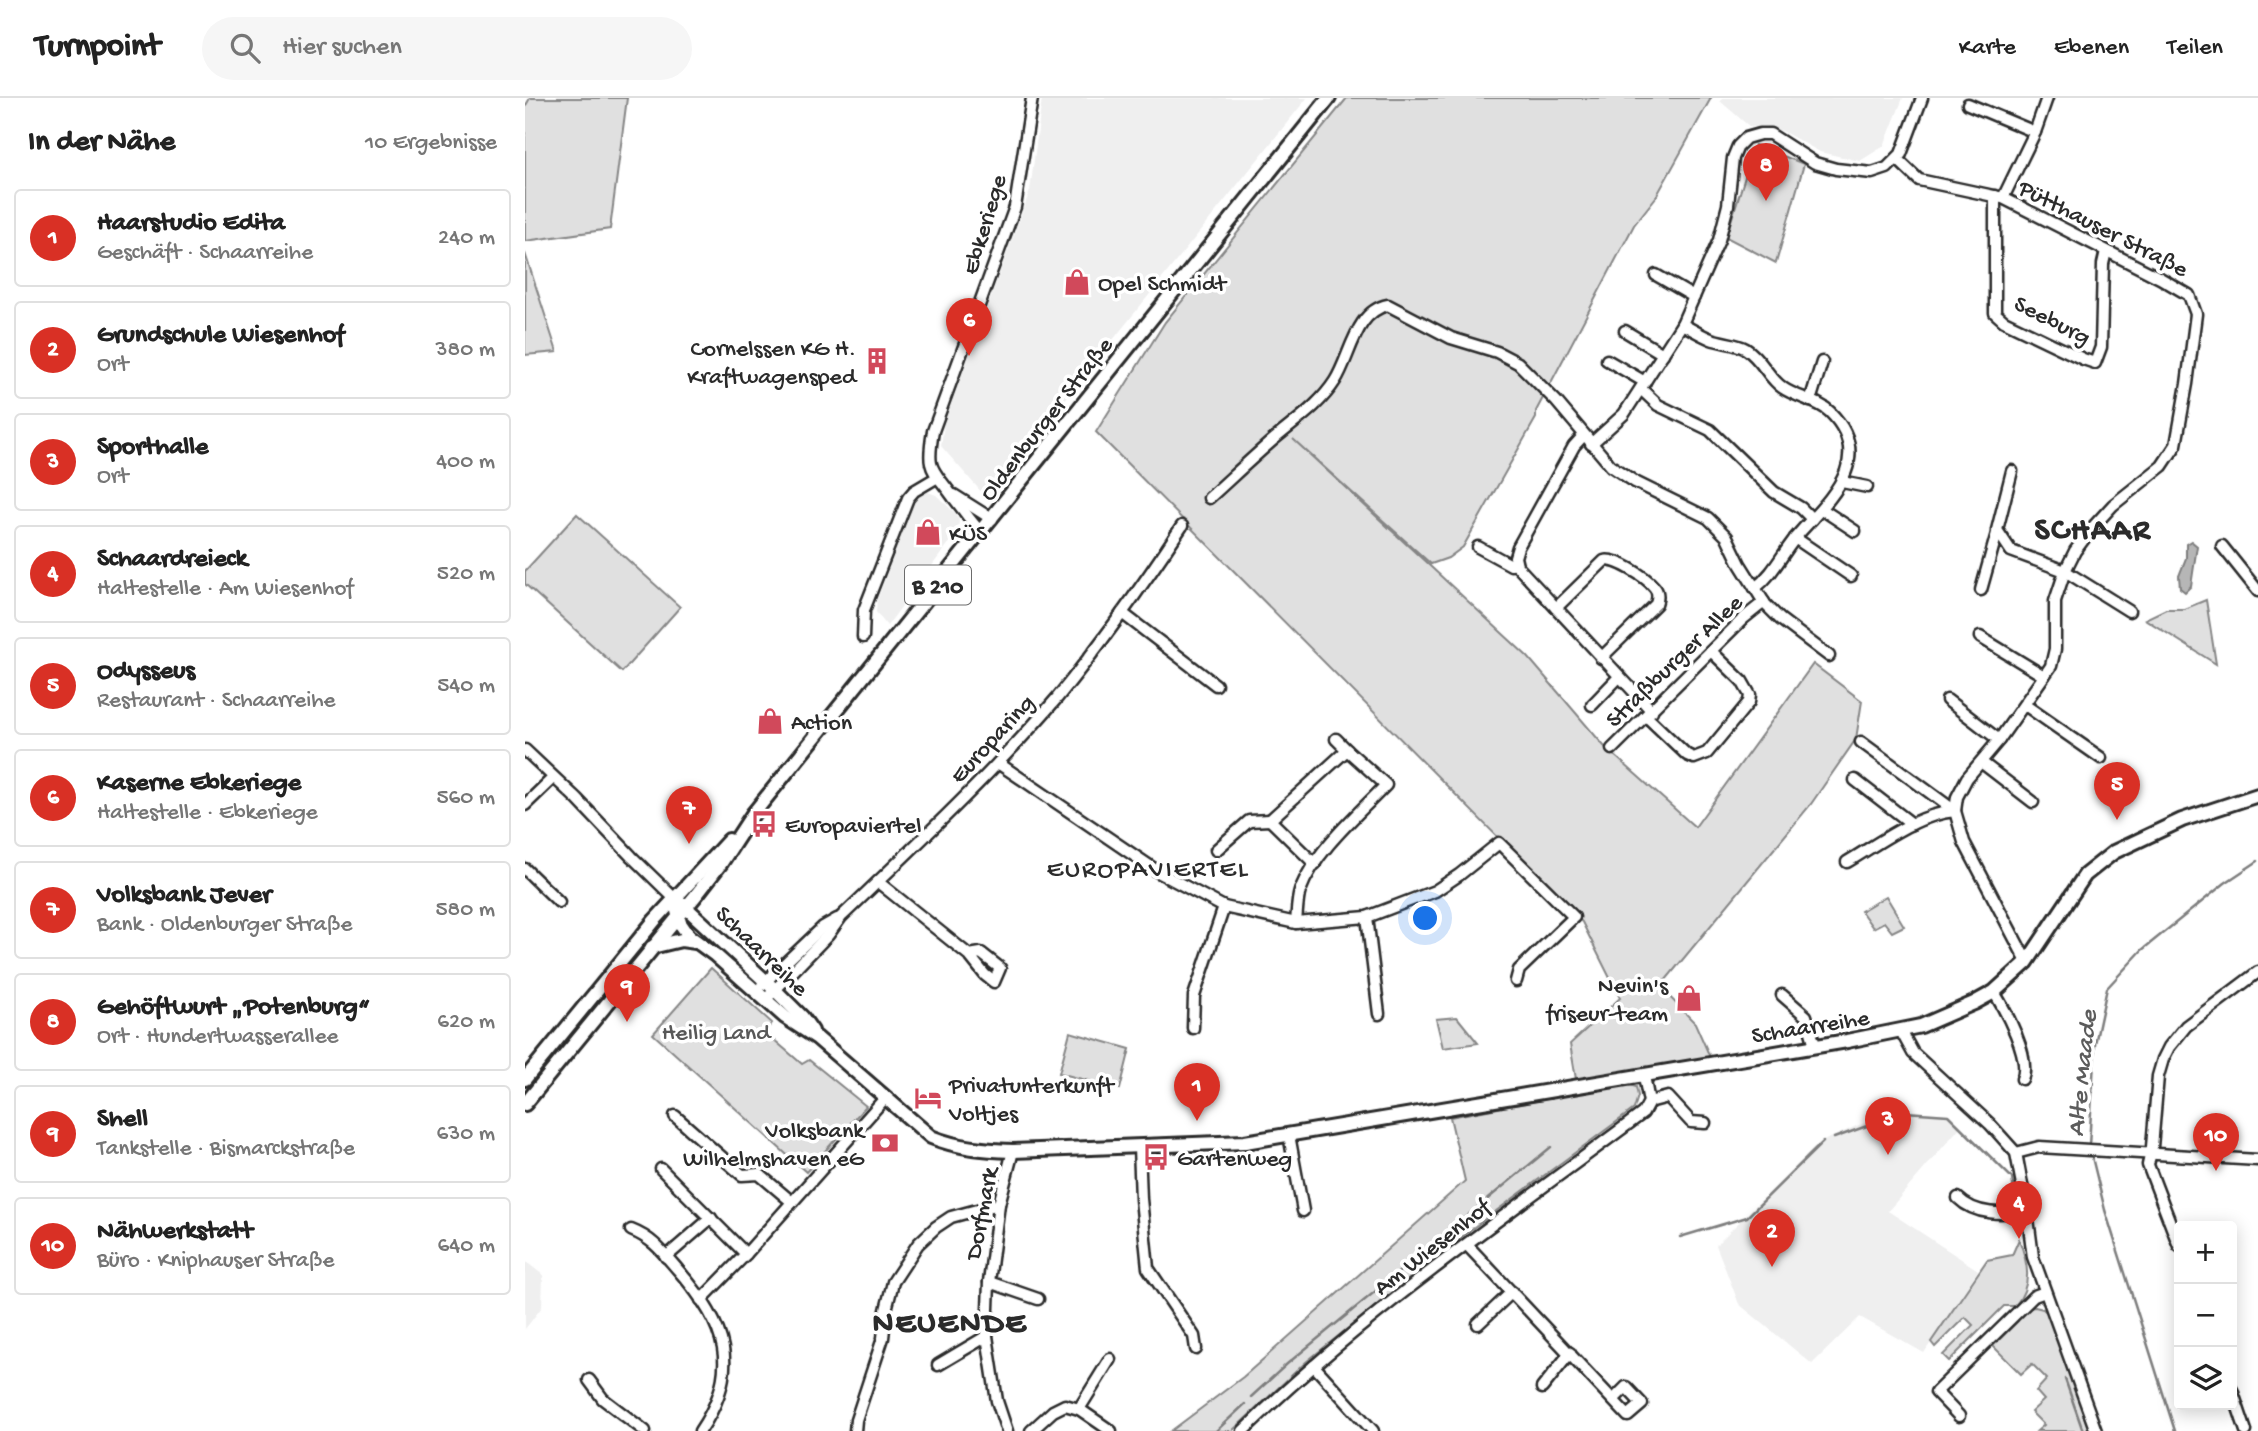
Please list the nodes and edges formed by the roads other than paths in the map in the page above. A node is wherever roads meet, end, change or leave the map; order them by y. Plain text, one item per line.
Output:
1 (1032, 98) edge
2 (1329, 98) edge
3 (1922, 98) edge
4 (2047, 98) edge
5 (1968, 104) dead end
6 (2035, 132) junction
7 (1897, 159) junction
8 (1999, 197) junction
9 (2106, 251) junction
10 (1656, 275) dead end
11 (1694, 297) junction
12 (1682, 324) junction
13 (1625, 331) dead end
14 (1663, 354) junction
15 (1607, 360) dead end
16 (1822, 362) dead end
17 (1643, 386) junction
18 (1810, 401) junction
19 (1584, 435) junction
20 (1591, 444) junction
21 (2012, 471) dead end
22 (936, 478) junction
23 (1842, 482) junction
24 (1867, 487) dead end
25 (952, 494) junction
26 (1209, 498) dead end
27 (1823, 510) junction
28 (992, 519) junction
29 (1812, 519) junction
30 (1182, 526) dead end
31 (1855, 531) dead end
32 (981, 533) junction
33 (1997, 533) junction
34 (1795, 538) junction
35 (2222, 546) dead end
36 (1478, 547) dead end
37 (1517, 564) junction
38 (2065, 571) junction
39 (1851, 576) dead end
40 (1755, 588) junction
41 (1981, 590) dead end
42 (2258, 591) edge
43 (1764, 602) junction
44 (1556, 608) junction
45 (2129, 611) dead end
46 (1122, 613) junction
47 (863, 637) dead end
48 (1980, 637) dead end
49 (1712, 652) junction
50 (1829, 656) dead end
51 (1601, 658) junction
52 (2044, 676) junction
53 (1619, 677) junction
54 (1216, 685) dead end
55 (1947, 700) dead end
56 (1592, 705) dead end
57 (2025, 705) junction
58 (1649, 713) junction
59 (1336, 739) dead end
60 (1999, 740) junction
61 (1861, 742) dead end
62 (1612, 749) dead end
63 (525, 750) edge
64 (1347, 750) junction
65 (2101, 758) dead end
66 (1981, 762) junction
67 (998, 763) junction
68 (553, 778) junction
69 (1855, 780) dead end
70 (2258, 795) edge
71 (2033, 803) dead end
72 (525, 805) edge
73 (1955, 811) junction
74 (1270, 820) junction
75 (1912, 824) junction
76 (741, 829) junction
77 (1216, 850) dead end
78 (1847, 862) dead end
79 (1315, 864) junction
80 (525, 869) edge
81 (878, 882) junction
82 (674, 898) junction
83 (559, 902) dead end
84 (1224, 907) junction
85 (682, 912) junction
86 (1367, 917) junction
87 (1296, 923) junction
88 (696, 942) junction
89 (652, 947) junction
90 (969, 955) dead end
91 (2027, 962) junction
92 (2258, 972) edge
93 (1516, 981) dead end
94 (766, 990) junction
95 (1994, 992) junction
96 (1782, 995) dead end
97 (1379, 1014) dead end
98 (1193, 1028) dead end
99 (1901, 1031) junction
100 (1815, 1045) junction
101 (1644, 1076) junction
102 (525, 1079) edge
103 (2022, 1079) dead end
104 (886, 1097) junction
105 (1649, 1102) junction
106 (525, 1104) edge
107 (675, 1116) dead end
108 (1705, 1123) dead end
109 (1289, 1135) junction
110 (1139, 1147) junction
111 (1013, 1152) junction
112 (2151, 1152) junction
113 (2016, 1153) junction
114 (2258, 1160) edge
115 (661, 1169) dead end
116 (1958, 1198) dead end
117 (792, 1202) junction
118 (999, 1204) junction
119 (1303, 1211) dead end
120 (2027, 1211) junction
121 (711, 1219) junction
122 (631, 1230) dead end
123 (2174, 1233) edge
124 (1467, 1245) junction
125 (746, 1254) junction
126 (666, 1257) junction
127 (989, 1283) junction
128 (1512, 1292) junction
129 (2045, 1292) junction
130 (1038, 1299) dead end
131 (701, 1300) junction
132 (1478, 1324) dead end
133 (987, 1336) junction
134 (1196, 1349) dead end
135 (1570, 1353) junction
136 (1110, 1359) dead end
137 (938, 1365) dead end
138 (1314, 1366) junction
139 (589, 1380) dead end
140 (1542, 1388) dead end
141 (1613, 1400) dead end
142 (2237, 1405) edge
143 (1079, 1409) junction
144 (1959, 1416) dead end
145 (645, 1431) edge
146 (700, 1431) edge
147 (855, 1431) edge
148 (1007, 1431) edge
149 (1031, 1431) edge
150 (1111, 1431) edge
151 (1243, 1431) edge
152 (1373, 1431) edge
153 (2096, 1431) edge
154 (2246, 1431) edge

1 - 22 street, Ebkeriege
2 - 28 main road, Oldenburger Straße / B 210
3 - 7 street
4 - 6 street
5 - 6 street
6 - 8 street
7 - 8 street, Pütthauser Straße
7 - 11 street
8 - 9 street, Pütthauser Straße
8 - 9 street, Seeburg
9 - 38 street, Pütthauser Straße
10 - 11 street
11 - 12 street
12 - 14 street
12 - 18 street
13 - 14 street
14 - 17 street
15 - 17 street
16 - 18 street
17 - 20 street
17 - 29 street
18 - 23 street
19 - 20 street
19 - 26 street
19 - 37 street
20 - 40 street
21 - 33 street
22 - 25 street
22 - 47 street
23 - 24 street
23 - 27 street
25 - 28 street
25 - 32 street
27 - 29 street
27 - 31 street
28 - 32 main road, Oldenburger Straße / B 210
29 - 34 street
30 - 46 street, Europaring
32 - 76 main road, Oldenburger Straße / B 210
33 - 38 street
33 - 41 street
34 - 39 street
34 - 40 street
35 - 42 street
36 - 37 street
37 - 44 street
38 - 45 street
38 - 52 street, Pütthauser Straße
40 - 43 street
43 - 49 street, Straßburger Allee
43 - 50 street
44 - 51 street
44 - 51 street
46 - 54 street
46 - 67 street, Europaring
48 - 52 street
49 - 58 street, Straßburger Allee
49 - 58 street
51 - 53 street
52 - 57 street, Pütthauser Straße
53 - 56 street
53 - 58 street
55 - 60 street
57 - 60 street, Pütthauser Straße
57 - 65 street
58 - 62 street, Straßburger Allee
59 - 64 street
60 - 66 street, Pütthauser Straße
61 - 73 street
63 - 68 street
64 - 74 street
64 - 79 street
66 - 71 street
66 - 73 street, Pütthauser Straße
67 - 81 street, Europaring
67 - 84 street
68 - 72 street
68 - 82 street
69 - 75 street
70 - 91 main road, Schaarreihe
73 - 75 street
73 - 91 street
74 - 77 street
74 - 79 street
75 - 78 street
76 - 82 main road, Oldenburger Straße / B 210
76 - 85 main road, Oldenburger Straße / B 210
79 - 87 street
80 - 83 street
81 - 90 street
81 - 94 street, Europaring
82 - 85 main road
82 - 102 main road, B 210
84 - 87 street
84 - 98 street
85 - 88 main road, Schaarreihe
85 - 89 main road, B 210
85 - 94 main road, Schaarreihe
86 - 87 street
86 - 93 street
86 - 97 street
88 - 89 main road
88 - 94 main road, Schaarreihe
89 - 106 main road, B 210
91 - 95 main road, Schaarreihe
92 - 112 street
94 - 104 main road, Schaarreihe
95 - 99 main road, Schaarreihe
95 - 103 street
96 - 100 street
99 - 100 main road, Schaarreihe
99 - 113 street
100 - 101 main road, Schaarreihe
101 - 105 street
101 - 109 main road, Schaarreihe
104 - 111 main road, Schaarreihe
104 - 117 street
105 - 108 street
105 - 124 street, Am Wiesenhof
107 - 117 street
109 - 110 main road, Schaarreihe
109 - 119 street
110 - 111 main road, Schaarreihe
110 - 134 street
111 - 118 street, Dorfmark
112 - 113 street
112 - 114 street
112 - 123 street
113 - 120 street
115 - 121 street
116 - 120 street
117 - 125 street
118 - 127 street, Dorfmark
118 - 147 street
120 - 129 street
121 - 125 street
121 - 126 street
122 - 126 street
124 - 128 street
124 - 138 street, Am Wiesenhof
125 - 131 street
126 - 131 street
127 - 130 street, Dorfmark
127 - 133 street, Dorfmark
128 - 132 street
128 - 135 street
129 - 144 street
129 - 153 street
131 - 146 street
133 - 137 street
133 - 148 street, Dorfmark
135 - 140 street
135 - 141 street
136 - 143 street
138 - 151 street, Am Wiesenhof
138 - 152 street
139 - 145 street
142 - 154 street
143 - 149 street
143 - 150 street

